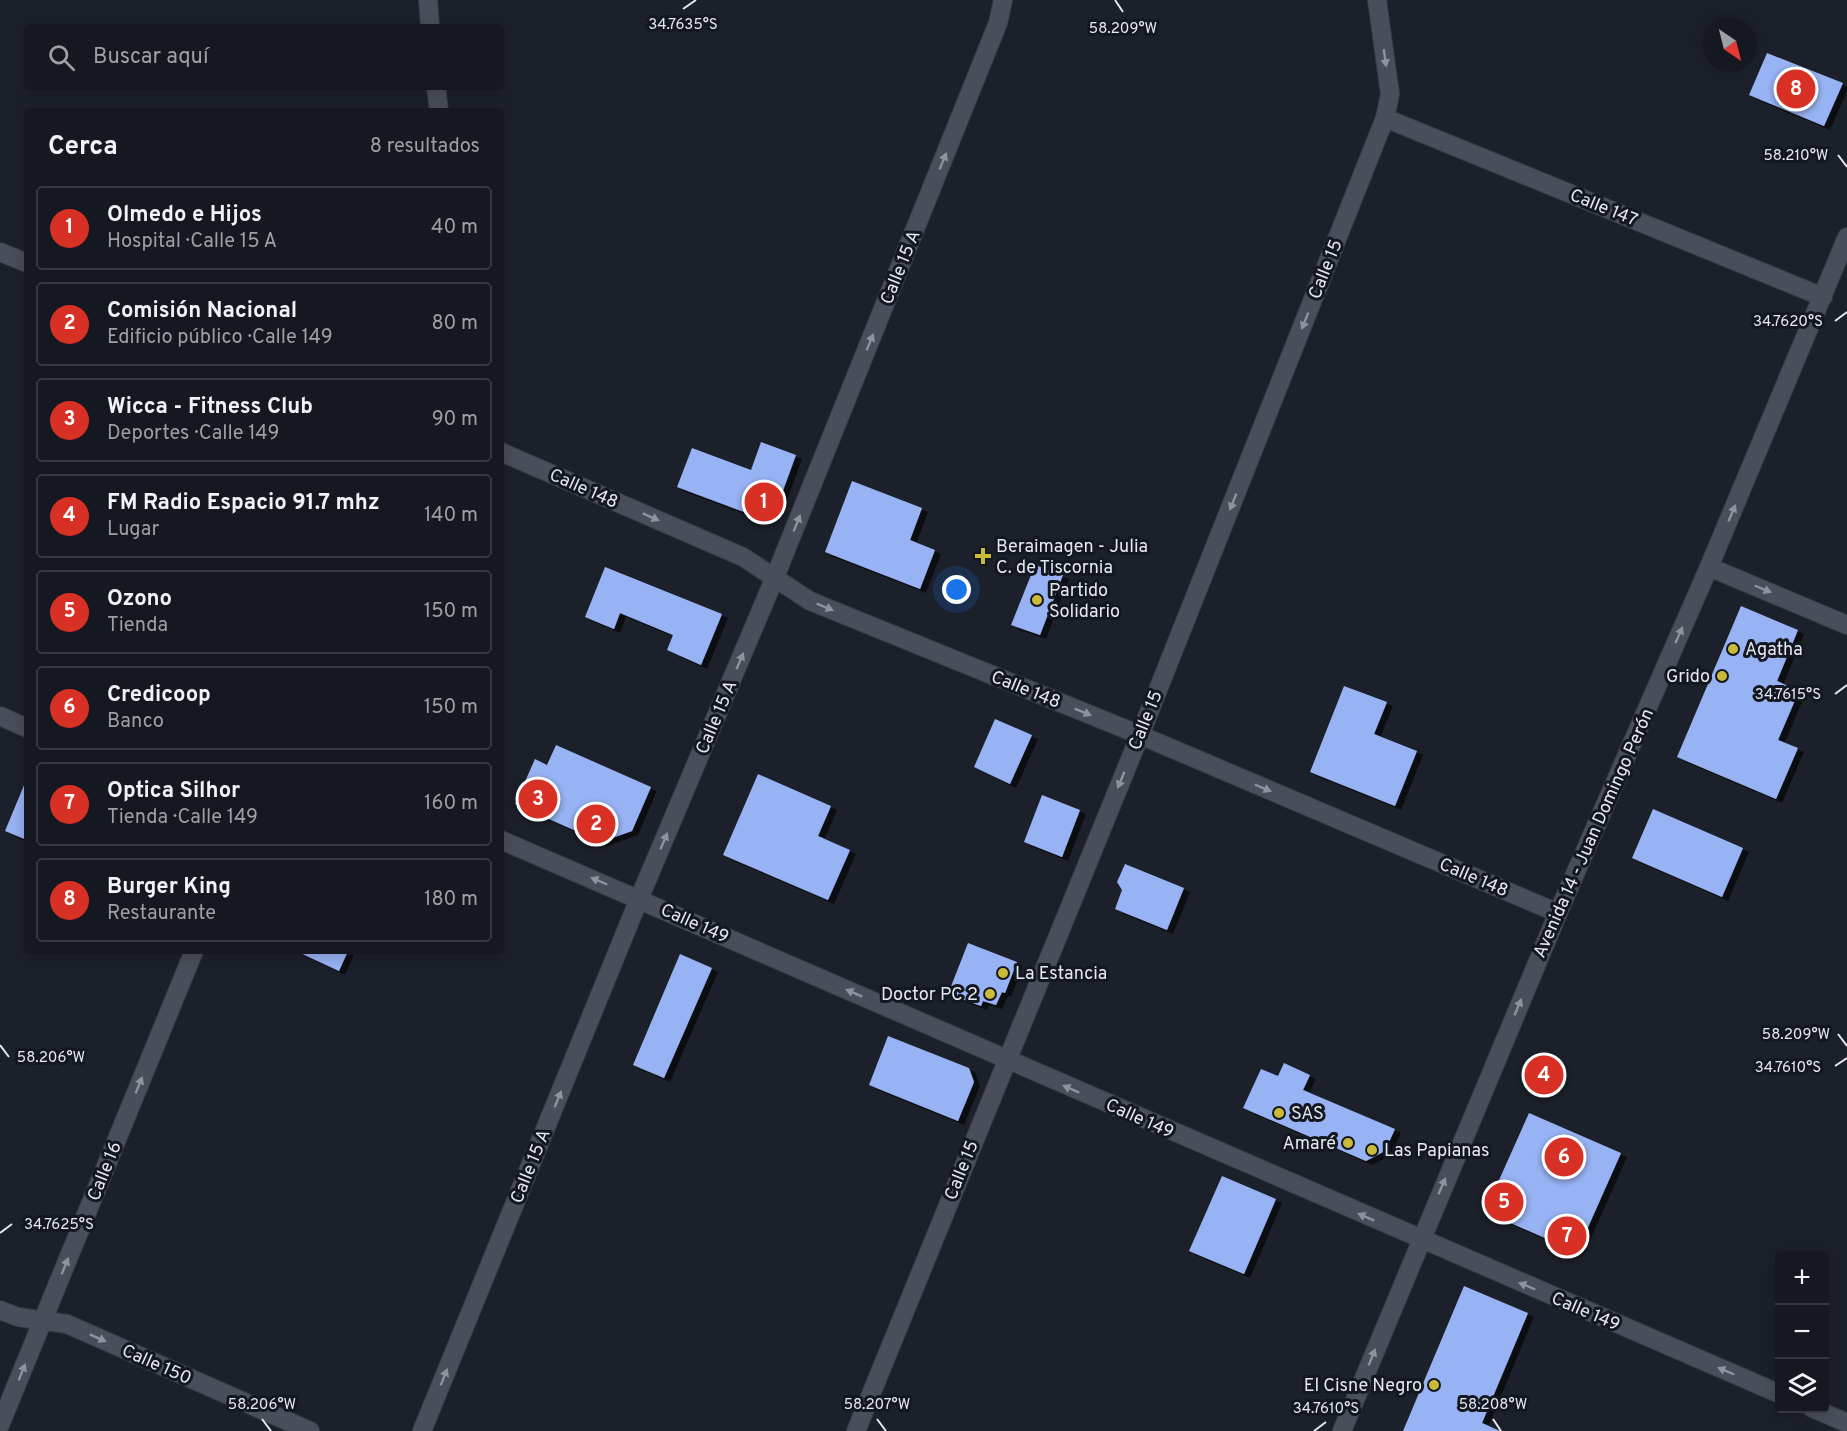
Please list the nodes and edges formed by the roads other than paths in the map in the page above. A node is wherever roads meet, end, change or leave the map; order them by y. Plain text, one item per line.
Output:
1 (428, 0) edge
2 (1003, 0) edge
3 (1377, 0) edge
4 (430, 24) edge
5 (436, 90) edge
6 (438, 108) edge
7 (1385, 118) junction
8 (1847, 237) edge
9 (0, 252) edge
10 (24, 262) edge
11 (1822, 297) junction
12 (504, 453) edge
13 (1709, 567) junction
14 (775, 578) junction
15 (1847, 625) edge
16 (0, 716) edge
17 (24, 727) edge
18 (1140, 735) junction
19 (504, 841) edge
20 (639, 898) junction
21 (1558, 913) junction
22 (193, 954) edge
23 (1005, 1060) junction
24 (1419, 1240) junction
25 (0, 1310) edge
26 (43, 1320) junction
27 (1775, 1392) edge
28 (1824, 1413) edge
29 (1847, 1423) edge
30 (0, 1425) edge
31 (310, 1431) edge
32 (422, 1431) edge
33 (856, 1431) edge
34 (1342, 1431) edge

1 - 4 street
14 -> 2 street, Calle 15 A
3 -> 7 street, Calle 15
5 - 6 street
7 - 11 street, Calle 147
7 -> 18 street, Calle 15
8 - 11 street, Avenida 14 - Juan Domingo Perón
9 - 10 street
13 -> 11 street, Avenida 14 - Juan Domingo Perón
12 -> 14 street, Calle 148
13 -> 15 street
21 -> 13 street, Avenida 14 - Juan Domingo Perón
14 -> 18 street, Calle 148
20 -> 14 street, Calle 15 A
16 - 17 street
18 -> 21 street, Calle 148
18 -> 23 street, Calle 15
20 -> 19 street, Calle 149
23 -> 20 street, Calle 149
32 -> 20 street, Calle 15 A
24 -> 21 street, Avenida 14 - Juan Domingo Perón
26 -> 22 street, Calle 16
24 -> 23 street, Calle 149
23 - 33 street, Calle 15
27 -> 24 street, Calle 149
34 -> 24 street, Avenida 14 - Juan Domingo Perón
25 - 26 street, Calle 150
30 -> 26 street, Calle 16
26 -> 31 street, Calle 150
28 - 29 street

